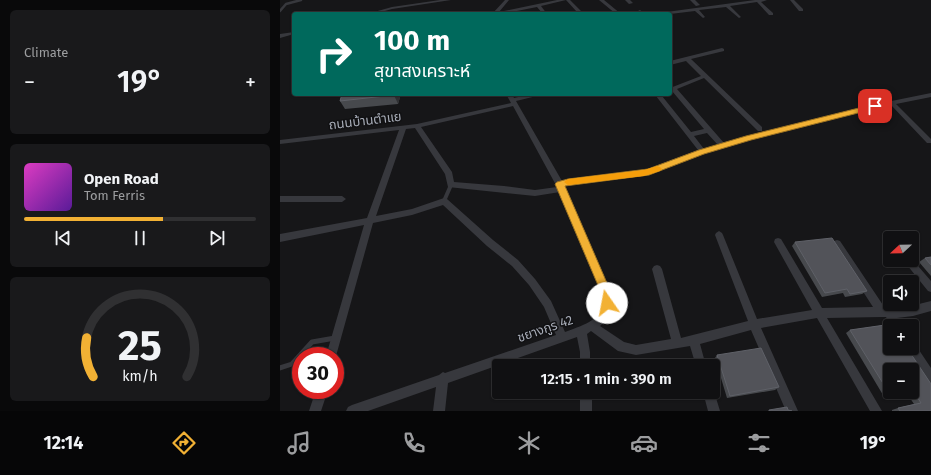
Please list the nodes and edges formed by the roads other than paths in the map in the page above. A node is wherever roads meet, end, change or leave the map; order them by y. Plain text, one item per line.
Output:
1 (301, 0) edge
2 (449, 0) edge
3 (507, 0) edge
4 (564, 0) edge
5 (568, 0) edge
6 (602, 0) edge
7 (692, 0) edge
8 (765, 0) edge
9 (792, 0) edge
10 (758, 1) edge
11 (726, 2) edge
12 (673, 4) dead end
13 (538, 5) junction
14 (697, 7) junction
15 (801, 10) dead end
16 (280, 11) edge
17 (579, 11) dead end
18 (682, 11) junction
19 (377, 12) edge
20 (496, 12) edge
21 (504, 12) edge
22 (543, 12) edge
23 (617, 12) edge
24 (672, 12) edge
25 (771, 14) dead end
26 (703, 17) dead end
27 (739, 17) dead end
28 (292, 33) edge
29 (280, 36) edge
30 (722, 50) dead end
31 (687, 59) junction
32 (672, 63) edge
33 (705, 76) junction
34 (672, 90) edge
35 (672, 91) edge
36 (931, 95) edge
37 (528, 96) edge
38 (659, 96) edge
39 (512, 99) edge
40 (892, 103) junction
41 (417, 126) junction
42 (403, 128) junction
43 (760, 129) dead end
44 (709, 130) junction
45 (690, 135) junction
46 (929, 140) dead end
47 (280, 142) edge
48 (723, 146) junction
49 (703, 152) junction
50 (451, 185) junction
51 (561, 186) junction
52 (280, 199) edge
53 (342, 199) dead end
54 (444, 201) junction
55 (370, 220) junction
56 (719, 235) dead end
57 (280, 238) edge
58 (778, 242) dead end
59 (837, 244) edge
60 (913, 267) edge
61 (657, 270) dead end
62 (931, 288) edge
63 (931, 306) edge
64 (820, 313) junction
65 (886, 313) junction
66 (891, 319) edge
67 (754, 324) junction
68 (592, 326) junction
69 (581, 331) junction
70 (562, 337) junction
71 (335, 338) junction
72 (694, 341) junction
73 (678, 344) junction
74 (333, 347) edge
75 (916, 355) edge
76 (585, 359) edge
77 (699, 359) edge
78 (280, 368) edge
79 (443, 378) junction
80 (931, 378) edge
81 (319, 399) edge
82 (586, 399) edge
83 (711, 399) edge
84 (315, 411) edge
85 (352, 411) edge
86 (439, 411) edge
87 (586, 411) edge
88 (714, 411) edge
89 (792, 411) edge
90 (876, 411) edge

1 - 16 lane
2 - 19 street
3 - 20 street
4 - 13 street
5 - 17 street
6 - 23 street
7 - 14 street
8 - 10 street
9 - 15 street
10 - 11 street
10 - 25 street
11 - 14 street
11 - 27 street
12 - 18 street
13 - 21 street
13 - 22 street
14 - 18 street
14 - 26 street
18 - 24 street
28 - 29 street
30 - 31 street
31 - 32 street
31 - 33 street
33 - 34 street
33 - 43 street
35 - 44 street
36 - 40 street
37 - 39 street
38 - 45 street
39 - 41 street
39 - 51 street, ชยางกูร 42
40 - 46 street
40 - 48 street
41 - 42 street, ถนนบ้านตำแย
41 - 50 street, ถนนบ้านตำแย
42 - 47 street, ถนนบ้านตำแย
42 - 55 street
44 - 45 street
44 - 48 street
45 - 49 street
48 - 49 street
49 - 51 street
50 - 51 street
50 - 54 lane
51 - 68 street, ชยางกูร 42
52 - 53 street
54 - 55 street
54 - 70 street
55 - 57 street
55 - 71 street
56 - 67 street
58 - 64 street
59 - 65 street
60 - 62 street
61 - 73 street
63 - 65 street
64 - 65 street
64 - 67 street
64 - 90 street
65 - 66 street
67 - 72 street
67 - 89 street
68 - 69 street, ชยางกูร 42
68 - 73 street
69 - 70 street, ชยางกูร 42
69 - 76 street
70 - 79 street, ชยางกูร 42
71 - 74 street
71 - 78 lane
72 - 73 street
72 - 77 street
75 - 80 street
79 - 85 street, ชยางกูร 42
79 - 86 street
81 - 84 street
82 - 87 street
83 - 88 street

